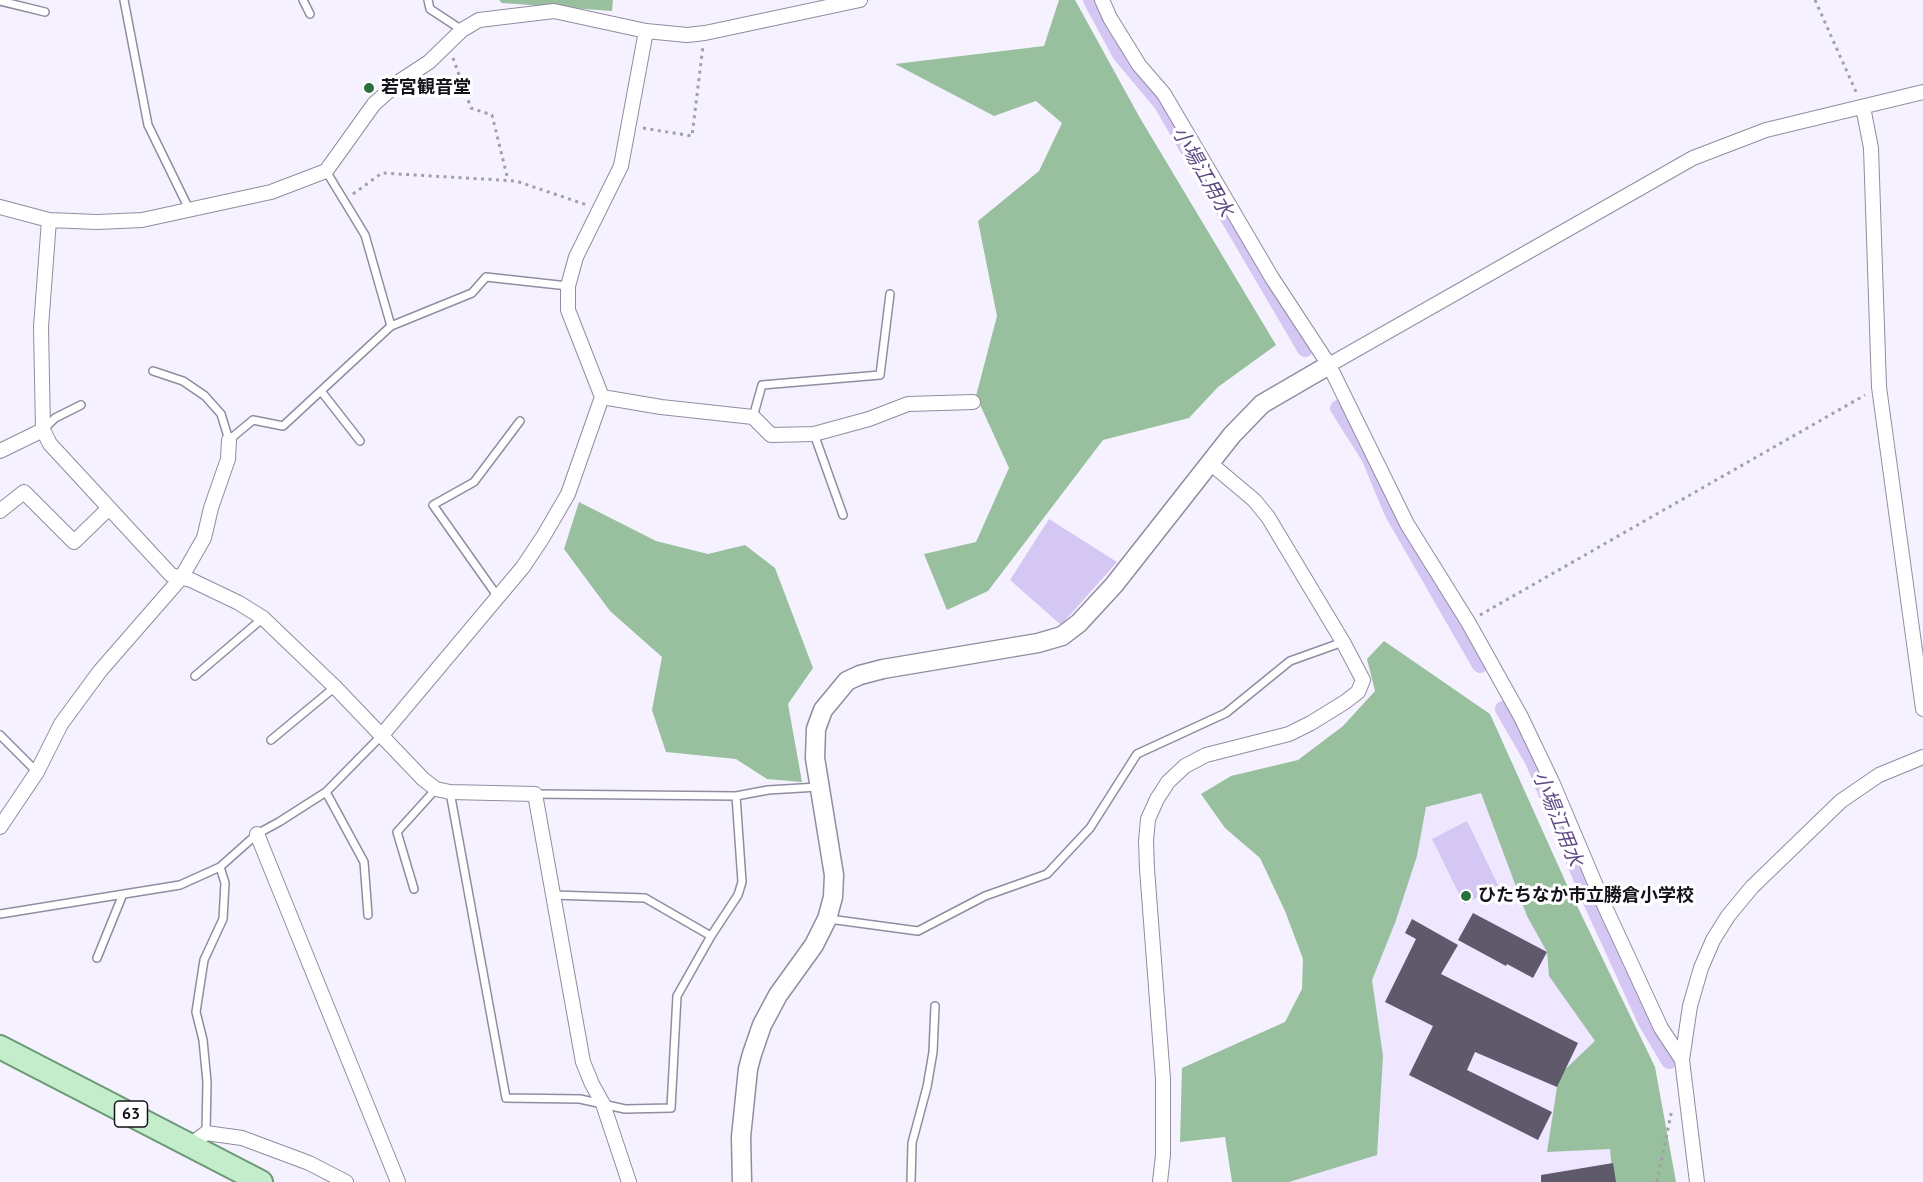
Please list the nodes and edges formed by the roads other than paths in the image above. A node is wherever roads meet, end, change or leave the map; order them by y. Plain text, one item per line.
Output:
1 (124, 0) edge
2 (303, 0) edge
3 (428, 0) edge
4 (860, 0) edge
5 (1102, 0) edge
6 (0, 2) edge
7 (45, 12) dead end
8 (310, 14) dead end
9 (462, 30) junction
10 (646, 32) junction
11 (1923, 92) edge
12 (1863, 107) junction
13 (327, 171) junction
14 (0, 207) edge
15 (189, 209) junction
16 (50, 220) junction
17 (568, 286) junction
18 (890, 294) dead end
19 (392, 326) junction
20 (1329, 365) junction
21 (153, 371) dead end
22 (321, 391) junction
23 (602, 397) junction
24 (974, 402) dead end
25 (81, 405) dead end
26 (753, 417) junction
27 (520, 421) dead end
28 (43, 430) junction
29 (814, 434) junction
30 (229, 440) junction
31 (360, 441) dead end
32 (0, 452) edge
33 (1210, 463) junction
34 (108, 509) junction
35 (0, 511) edge
36 (843, 515) dead end
37 (181, 578) junction
38 (498, 597) junction
39 (263, 618) junction
40 (1343, 642) junction
41 (195, 676) dead end
42 (335, 687) junction
43 (1923, 709) edge
44 (0, 735) edge
45 (382, 735) junction
46 (271, 740) dead end
47 (1923, 757) edge
48 (36, 772) junction
49 (820, 787) junction
50 (443, 790) junction
51 (326, 792) junction
52 (535, 794) junction
53 (736, 796) junction
54 (0, 827) edge
55 (257, 834) junction
56 (220, 867) junction
57 (414, 889) dead end
58 (123, 894) junction
59 (553, 894) junction
60 (0, 914) edge
61 (368, 915) dead end
62 (827, 919) junction
63 (711, 936) junction
64 (97, 958) dead end
65 (934, 1006) dead end
66 (0, 1047) edge
67 (1682, 1060) junction
68 (603, 1104) junction
69 (198, 1139) junction
70 (261, 1182) edge
71 (346, 1182) edge
72 (399, 1182) edge
73 (629, 1182) edge
74 (742, 1182) edge
75 (911, 1182) edge
76 (1160, 1182) edge
77 (1696, 1182) edge

1 - 15 lane
2 - 8 lane
3 - 9 lane
4 - 10 street
5 - 20 street
6 - 7 lane
9 - 10 street
9 - 13 street
10 - 17 street
11 - 12 street
12 - 20 street
12 - 43 street
13 - 15 street
13 - 19 lane
14 - 16 street
15 - 16 street
16 - 28 street
17 - 19 lane
17 - 23 street
18 - 26 lane
19 - 22 lane
20 - 33 street
20 - 67 street
21 - 30 lane
22 - 30 lane
22 - 31 lane
23 - 26 street
23 - 38 street
24 - 29 street
25 - 28 lane
26 - 29 street
27 - 38 lane
28 - 32 street
28 - 34 street
29 - 36 lane
30 - 37 street
33 - 40 street
33 - 49 street
34 - 35 street
34 - 37 street
37 - 39 street
37 - 48 street
38 - 45 street
39 - 41 lane
39 - 42 street
40 - 62 lane
40 - 76 street
42 - 45 street
42 - 46 lane
44 - 48 lane
45 - 50 street
45 - 51 lane
47 - 67 street
48 - 54 street
49 - 53 lane
49 - 62 street
50 - 52 street
50 - 57 lane
50 - 68 lane
51 - 55 lane
51 - 61 lane
52 - 53 lane
52 - 59 street
53 - 63 lane
55 - 56 lane
55 - 72 street
56 - 58 lane
56 - 69 lane
58 - 60 lane
58 - 64 lane
59 - 63 lane
59 - 68 street
62 - 74 street
63 - 68 lane
65 - 75 lane
66 - 69 main road, 63
67 - 77 street
68 - 73 street
69 - 70 main road, 63
69 - 71 street

